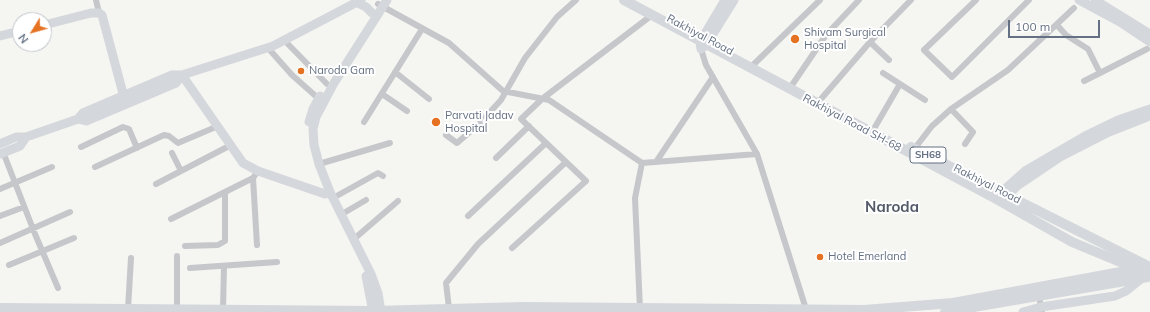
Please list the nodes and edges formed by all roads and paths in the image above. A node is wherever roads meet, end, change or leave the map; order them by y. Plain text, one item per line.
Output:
1 (96, 0) edge
2 (576, 0) edge
3 (624, 0) edge
4 (634, 0) edge
5 (820, 0) edge
6 (859, 0) edge
7 (912, 0) edge
8 (976, 0) edge
9 (1029, 0) edge
10 (1079, 0) edge
11 (1095, 0) edge
12 (358, 1) edge
13 (729, 2) edge
14 (382, 3) edge
15 (1074, 8) dead end
16 (1103, 8) junction
17 (99, 13) junction
18 (372, 13) junction
19 (652, 15) junction
20 (52, 23) edge
21 (1057, 25) junction
22 (422, 29) junction
23 (12, 33) edge
24 (1150, 34) edge
25 (0, 36) edge
26 (284, 40) junction
27 (870, 42) junction
28 (704, 43) junction
29 (1148, 46) edge
30 (268, 48) junction
31 (888, 60) dead end
32 (754, 64) junction
33 (395, 72) junction
34 (883, 73) dead end
35 (1100, 73) junction
36 (182, 75) junction
37 (712, 77) junction
38 (1084, 81) dead end
39 (327, 84) junction
40 (900, 84) junction
41 (792, 85) junction
42 (505, 91) junction
43 (382, 94) junction
44 (319, 99) junction
45 (429, 99) dead end
46 (542, 99) junction
47 (821, 99) junction
48 (125, 100) junction
49 (925, 100) dead end
50 (951, 109) junction
51 (1150, 109) edge
52 (407, 110) dead end
53 (1150, 116) edge
54 (364, 122) dead end
55 (218, 126) junction
56 (529, 126) junction
57 (875, 127) junction
58 (446, 135) dead end
59 (390, 143) dead end
60 (546, 143) junction
61 (965, 144) dead end
62 (230, 145) junction
63 (81, 147) dead end
64 (137, 148) junction
65 (915, 148) junction
66 (1, 150) edge
67 (172, 153) dead end
68 (757, 154) junction
69 (496, 158) dead end
70 (566, 162) junction
71 (656, 162) junction
72 (642, 163) junction
73 (319, 164) junction
74 (52, 167) dead end
75 (96, 167) dead end
76 (181, 171) junction
77 (256, 175) junction
78 (383, 176) dead end
79 (14, 183) junction
80 (156, 184) dead end
81 (0, 189) edge
82 (225, 192) junction
83 (330, 195) junction
84 (1001, 196) junction
85 (366, 200) dead end
86 (398, 201) dead end
87 (24, 207) junction
88 (70, 212) dead end
89 (342, 214) junction
90 (0, 216) edge
91 (468, 216) dead end
92 (171, 219) dead end
93 (32, 228) junction
94 (74, 238) dead end
95 (354, 239) junction
96 (0, 243) edge
97 (257, 245) dead end
98 (185, 246) dead end
99 (512, 248) dead end
100 (42, 251) junction
101 (176, 256) dead end
102 (131, 258) dead end
103 (277, 262) dead end
104 (9, 265) dead end
105 (224, 266) junction
106 (190, 268) dead end
107 (1146, 272) edge
108 (58, 288) dead end
109 (1039, 296) junction
110 (0, 308) edge
111 (449, 308) junction
112 (128, 309) junction
113 (806, 309) junction
114 (177, 310) junction
115 (223, 310) junction
116 (640, 310) junction
117 (1041, 310) edge
118 (340, 311) edge
119 (377, 311) edge
120 (945, 312) edge
121 (1023, 312) edge

1 - 17 street
2 - 42 street
3 - 19 main road, Rakhiyal Road SH-68 / SH68
4 - 28 main road, Rakhiyal Road / SH68
5 - 32 street
6 - 41 street
7 - 27 street
8 - 9 street
10 - 16 street
11 - 16 street
12 - 18 street
12 - 26 street
13 - 28 street
14 - 18 street
14 - 22 street
14 - 73 street
15 - 21 street
16 - 24 street
16 - 29 street
17 - 20 street
17 - 48 street
18 - 39 street
19 - 28 main road, Rakhiyal Road SH-68 / SH68
19 - 46 street
21 - 35 street
21 - 50 street
22 - 33 street
22 - 42 street
23 - 25 street
26 - 30 street
26 - 39 street
27 - 31 street
27 - 47 street
28 - 32 main road, Rakhiyal Road / SH68
28 - 37 street
28 - 84 main road, Rakhiyal Road SH-68 / SH68
29 - 35 street
30 - 36 street
30 - 44 street
32 - 41 main road, Rakhiyal Road / SH68
33 - 43 street
33 - 45 street
34 - 40 street
35 - 38 street
36 - 48 street
36 - 55 street
37 - 68 street
37 - 71 street
39 - 44 street
40 - 49 street
40 - 57 street
41 - 47 main road, Rakhiyal Road / SH68
42 - 46 street
42 - 58 street
43 - 52 street
43 - 54 street
44 - 83 street
46 - 56 street
46 - 72 street
47 - 57 main road, Rakhiyal Road / SH68
48 - 66 street
50 - 61 street
50 - 65 street
51 - 84 street
53 - 84 street
55 - 62 street
55 - 64 street
56 - 60 street
56 - 69 street
57 - 65 main road, Rakhiyal Road / SH68
59 - 73 street
60 - 70 street
60 - 91 street
62 - 76 street
62 - 77 street
63 - 64 street
64 - 75 street
65 - 84 main road, Rakhiyal Road / SH68
66 - 79 street
67 - 76 street
68 - 71 street
68 - 113 street
70 - 99 street
70 - 111 street
71 - 72 street
72 - 116 street
73 - 83 street
74 - 79 street
76 - 80 street
77 - 82 street
77 - 83 street
77 - 97 street
78 - 83 street
79 - 81 street
79 - 87 street
82 - 92 street
82 - 98 street
83 - 89 street
83 - 119 street
84 - 107 main road, Rakhiyal Road SH-68 / SH68
85 - 89 street
86 - 95 street
87 - 90 street
87 - 93 street
88 - 93 street
89 - 95 street
93 - 96 street
93 - 100 street
94 - 100 street
95 - 119 street
100 - 104 street
100 - 108 street
101 - 114 street
102 - 112 street
103 - 105 street
105 - 106 street
105 - 115 street
107 - 109 main road
107 - 113 main road
107 - 117 street
109 - 117 street
109 - 120 main road
110 - 112 main road
111 - 116 main road
111 - 119 main road
112 - 114 main road
113 - 116 main road
114 - 115 main road
115 - 118 main road
117 - 121 street
118 - 119 main road

